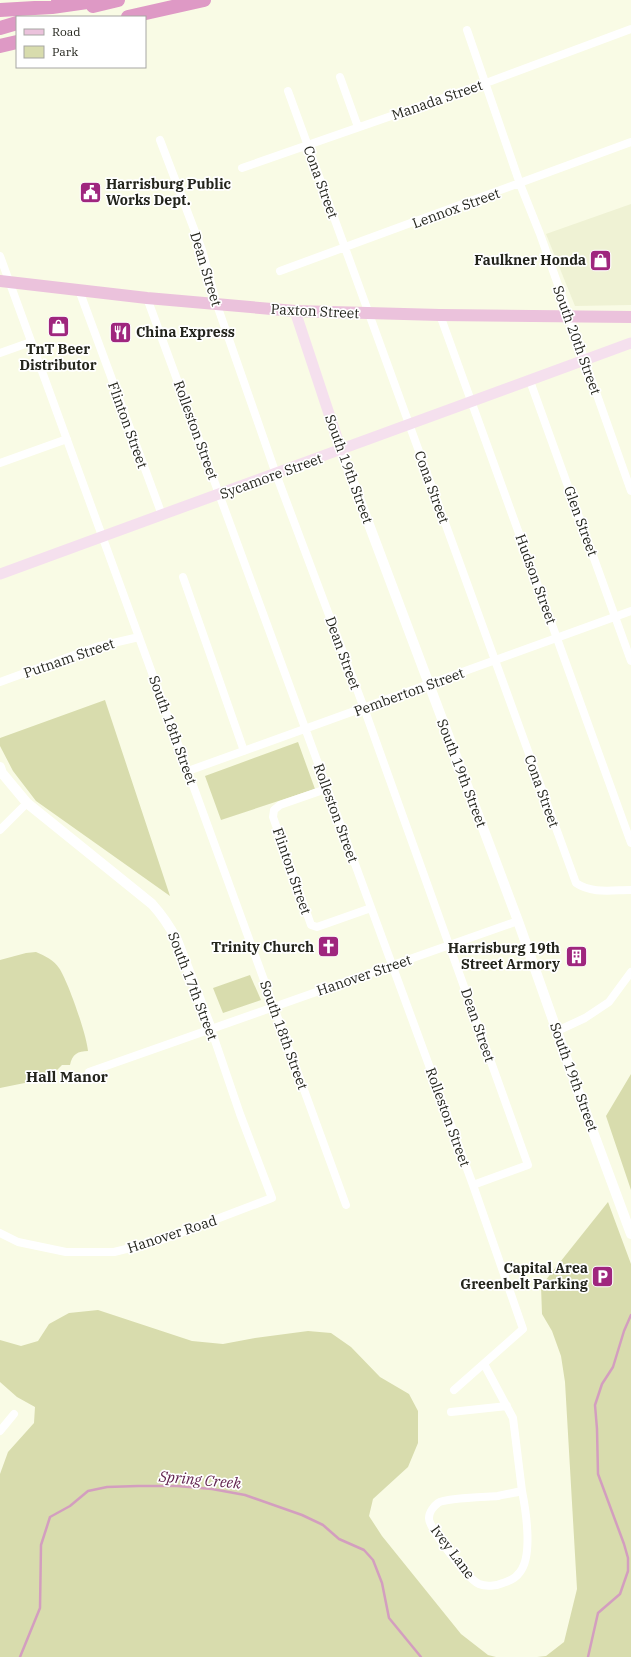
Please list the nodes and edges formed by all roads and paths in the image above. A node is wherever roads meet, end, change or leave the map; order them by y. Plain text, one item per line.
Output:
1 (101, 0) edge
2 (118, 0) edge
3 (204, 0) edge
4 (0, 10) edge
5 (49, 16) edge
6 (132, 16) edge
7 (16, 24) edge
8 (0, 28) edge
9 (631, 29) edge
10 (467, 30) dead end
11 (16, 42) edge
12 (0, 46) edge
13 (340, 77) dead end
14 (486, 83) junction
15 (288, 91) dead end
16 (358, 127) junction
17 (160, 140) dead end
18 (631, 142) edge
19 (307, 145) junction
20 (242, 168) dead end
21 (520, 184) junction
22 (345, 248) junction
23 (0, 256) edge
24 (280, 271) dead end
25 (5, 282) edge
26 (79, 290) junction
27 (147, 298) junction
28 (217, 305) junction
29 (295, 311) junction
30 (368, 314) junction
31 (440, 315) junction
32 (569, 317) junction
33 (631, 317) edge
34 (31, 342) junction
35 (631, 343) edge
36 (0, 353) edge
37 (585, 361) junction
38 (530, 382) junction
39 (472, 402) junction
40 (409, 425) junction
41 (67, 439) junction
42 (341, 450) junction
43 (0, 463) edge
44 (276, 474) junction
45 (631, 491) edge
46 (219, 494) junction
47 (162, 515) junction
48 (102, 537) junction
49 (0, 574) edge
50 (183, 577) dead end
51 (631, 612) edge
52 (616, 617) junction
53 (138, 637) junction
54 (558, 638) junction
55 (495, 661) junction
56 (631, 661) edge
57 (0, 682) edge
58 (429, 684) junction
59 (364, 708) junction
60 (305, 729) junction
61 (244, 751) junction
62 (0, 767) edge
63 (188, 772) junction
64 (326, 789) junction
65 (27, 803) junction
66 (0, 830) edge
67 (631, 843) edge
68 (631, 890) edge
69 (371, 908) junction
70 (518, 921) junction
71 (450, 945) junction
72 (392, 965) junction
73 (631, 972) edge
74 (273, 1006) junction
75 (211, 1029) junction
76 (557, 1031) junction
77 (89, 1072) dead end
78 (473, 1185) junction
79 (272, 1198) joint
80 (346, 1205) dead end
81 (0, 1233) edge
82 (631, 1234) edge
83 (484, 1364) junction
84 (454, 1390) dead end
85 (507, 1406) junction
86 (451, 1412) dead end
87 (14, 1414) dead end
88 (0, 1431) edge
89 (522, 1491) junction

1 - 4 highway
2 - 5 highway
3 - 6 highway
7 - 8 highway
9 - 14 street, Manada Street
10 - 14 street, South 20th Street
11 - 12 highway
13 - 16 street
14 - 16 street, Manada Street
14 - 21 street, South 20th Street
15 - 19 street, Cona Street
16 - 19 street, Manada Street
17 - 28 street, Dean Street
18 - 21 street, Lennox Street
19 - 20 street, Manada Street
19 - 22 street, Cona Street
21 - 22 street, Lennox Street
21 - 32 street, South 20th Street
22 - 24 street, Lennox Street
22 - 30 street, Cona Street
23 - 25 street, South 18th Street
25 - 26 main road, Paxton Street
25 - 34 street, South 18th Street
26 - 27 main road, Paxton Street
26 - 47 street, Flinton Street
27 - 28 main road, Paxton Street
27 - 46 street, Rolleston Street
28 - 29 main road, Paxton Street
28 - 44 street, Dean Street
29 - 30 main road, Paxton Street
29 - 42 main road, South 19th Street
30 - 31 main road, Paxton Street
30 - 40 street, Cona Street
31 - 32 main road, Paxton Street
31 - 39 street, Hudson Street
32 - 33 main road, Paxton Street
32 - 37 street, South 20th Street
34 - 36 street
34 - 41 street, South 18th Street
35 - 37 main road, Sycamore Street
37 - 38 main road, Sycamore Street
37 - 45 street, South 20th Street
38 - 39 main road, Sycamore Street
38 - 52 street, Glen Street
39 - 40 main road, Sycamore Street
39 - 54 street, Hudson Street
40 - 42 main road, Sycamore Street
40 - 55 street, Cona Street
41 - 43 street
41 - 48 street, South 18th Street
42 - 44 main road, Sycamore Street
42 - 58 street, South 19th Street
44 - 46 main road, Sycamore Street
44 - 59 street, Dean Street
46 - 47 main road, Sycamore Street
46 - 60 street, Rolleston Street
47 - 48 main road, Sycamore Street
48 - 49 main road, Sycamore Street
48 - 53 street, South 18th Street
50 - 61 street
51 - 52 street, Pemberton Street
52 - 54 street, Pemberton Street
52 - 56 street, Glen Street
53 - 57 street, Putnam Street
53 - 63 street, South 18th Street
54 - 55 street, Pemberton Street
54 - 67 street, Hudson Street
55 - 58 street, Pemberton Street
55 - 68 street, Cona Street
58 - 59 street, Pemberton Street
58 - 70 street, South 19th Street
59 - 60 street, Pemberton Street
59 - 71 street, Dean Street
60 - 61 street, Pemberton Street
60 - 64 street, Rolleston Street
61 - 63 street, Pemberton Street
62 - 65 street, South 17th Street
63 - 74 street, South 18th Street
64 - 69 street, Rolleston Street
64 - 69 street, Flinton Street
65 - 66 street
65 - 75 street, South 17th Street
69 - 72 street, Rolleston Street
70 - 71 street, Hanover Street
70 - 76 street, South 19th Street
71 - 72 street, Hanover Street
71 - 78 street, Dean Street
72 - 74 street, Hanover Street
72 - 78 street, Rolleston Street
73 - 76 street
74 - 75 street, Hanover Street
74 - 80 street, South 18th Street
75 - 77 street, Hanover Street
75 - 79 street, South 17th Street
76 - 82 street, South 19th Street
78 - 83 street, Rolleston Street
79 - 81 street, Hanover Road
83 - 84 street
83 - 85 street, Ivey Lane
85 - 86 street
85 - 89 street, Ivey Lane
87 - 88 street
89 - 89 street, Ivey Lane

